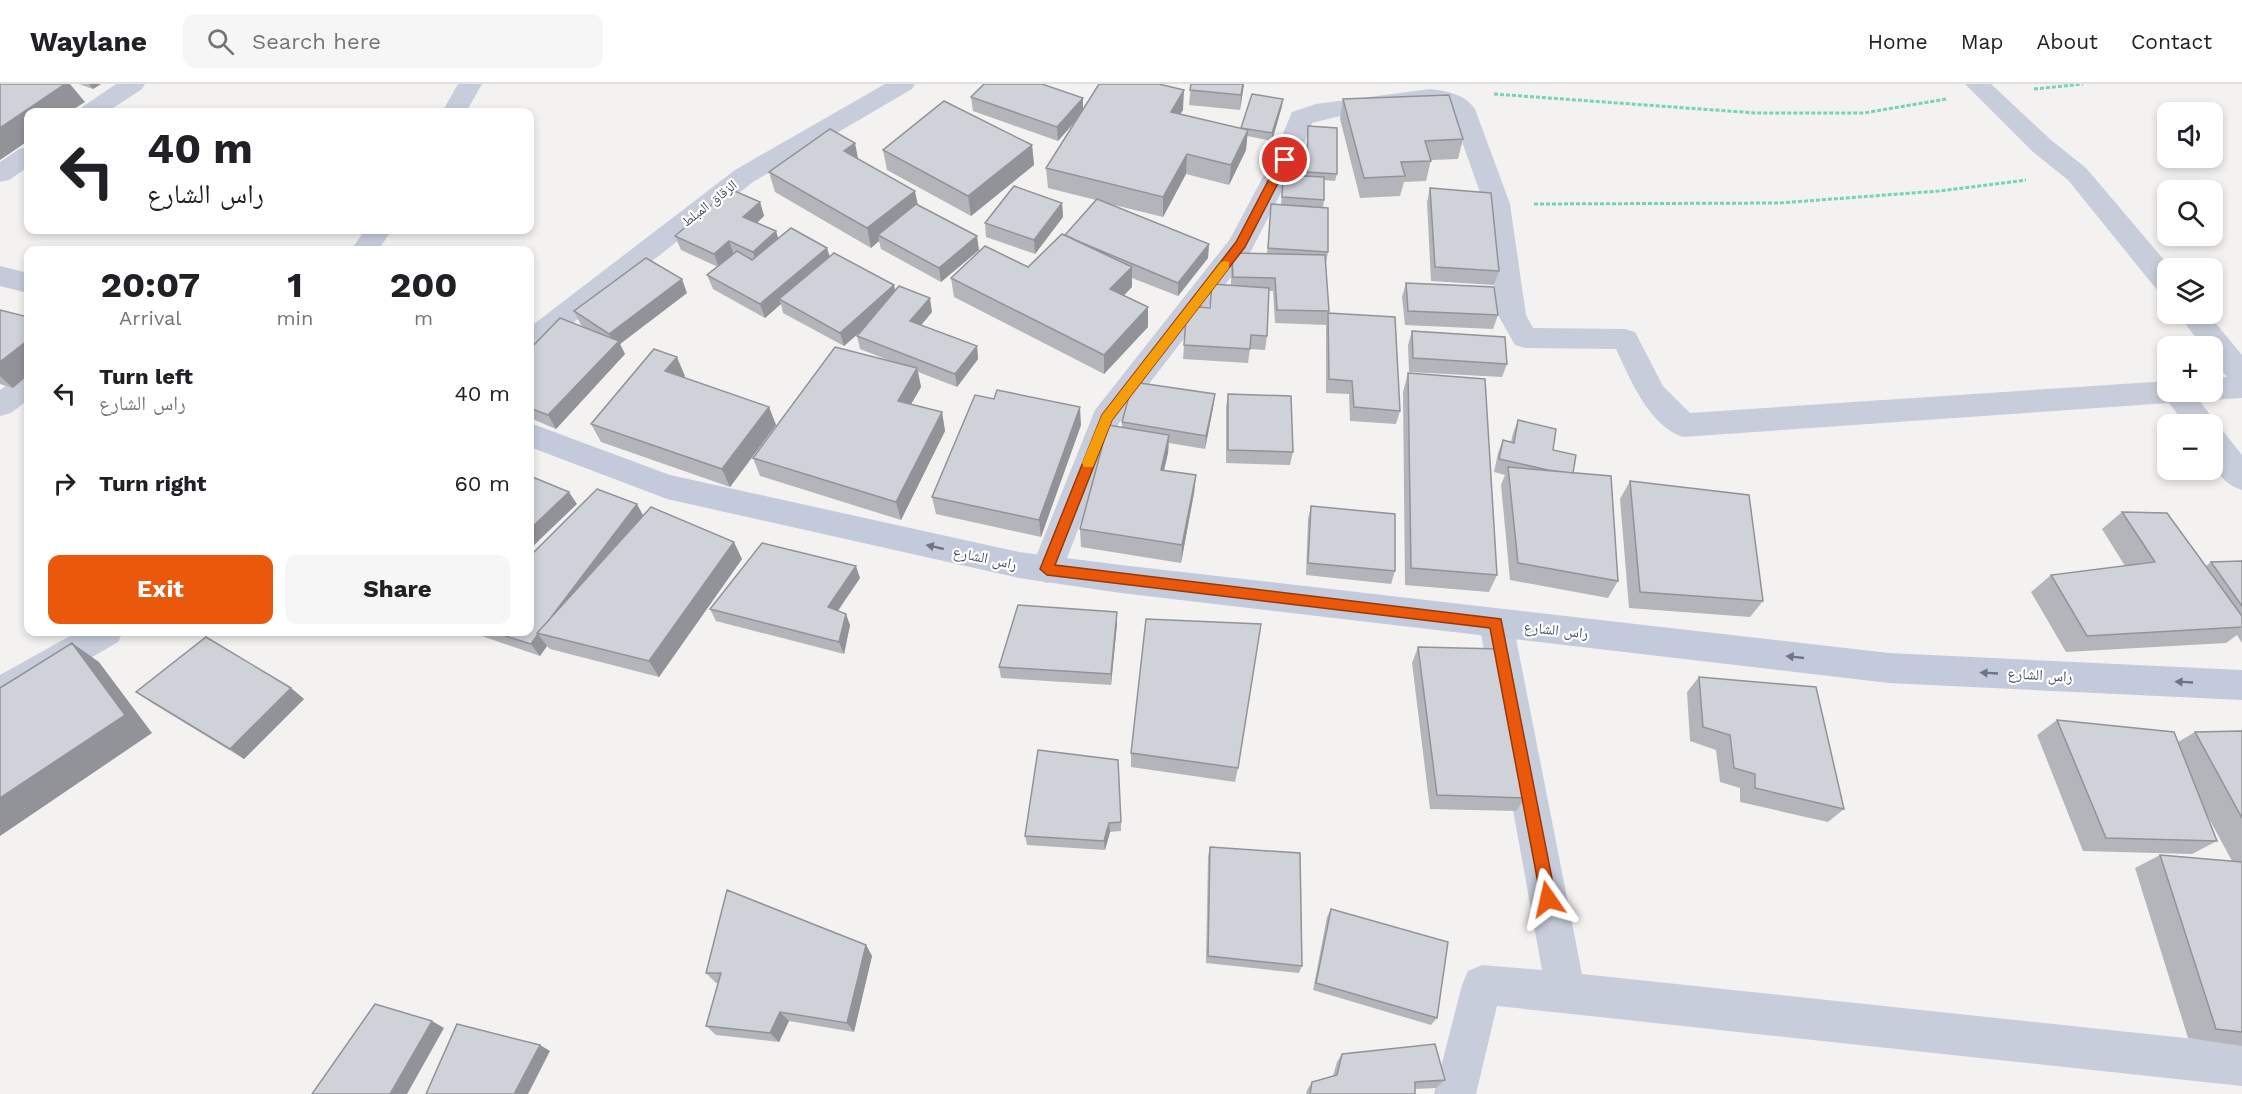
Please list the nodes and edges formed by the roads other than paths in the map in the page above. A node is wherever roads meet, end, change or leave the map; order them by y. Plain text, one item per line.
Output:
1 (133, 84) edge
2 (470, 84) edge
3 (903, 84) edge
4 (1981, 89) edge
5 (1394, 94) edge
6 (97, 108) edge
7 (456, 108) edge
8 (24, 158) edge
9 (0, 174) edge
10 (2157, 271) edge
11 (0, 276) edge
12 (24, 282) edge
13 (2200, 324) edge
14 (534, 339) edge
15 (2242, 375) edge
16 (2242, 387) edge
17 (24, 388) edge
18 (2223, 388) edge
19 (2157, 393) edge
20 (2185, 402) edge
21 (0, 405) edge
22 (2194, 414) edge
23 (534, 437) edge
24 (2223, 453) edge
25 (2242, 478) edge
26 (1047, 569) junction
27 (1496, 623) junction
28 (99, 636) edge
29 (2242, 685) edge
30 (0, 693) edge
31 (1566, 992) junction
32 (2242, 1065) edge
33 (1455, 1094) edge

1 - 6 street
2 - 7 street
3 - 14 street, الزقاق المبلط
4 - 10 street
5 - 19 street
5 - 26 street
8 - 9 street
11 - 12 street
13 - 15 street
16 - 18 street
17 - 21 street
20 - 22 street
26 -> 23 street, راس الشارع
24 - 25 street
26 - 27 street, راس الشارع
29 -> 27 street, راس الشارع
27 - 31 street
28 - 30 street
31 - 32 street
31 - 33 street

